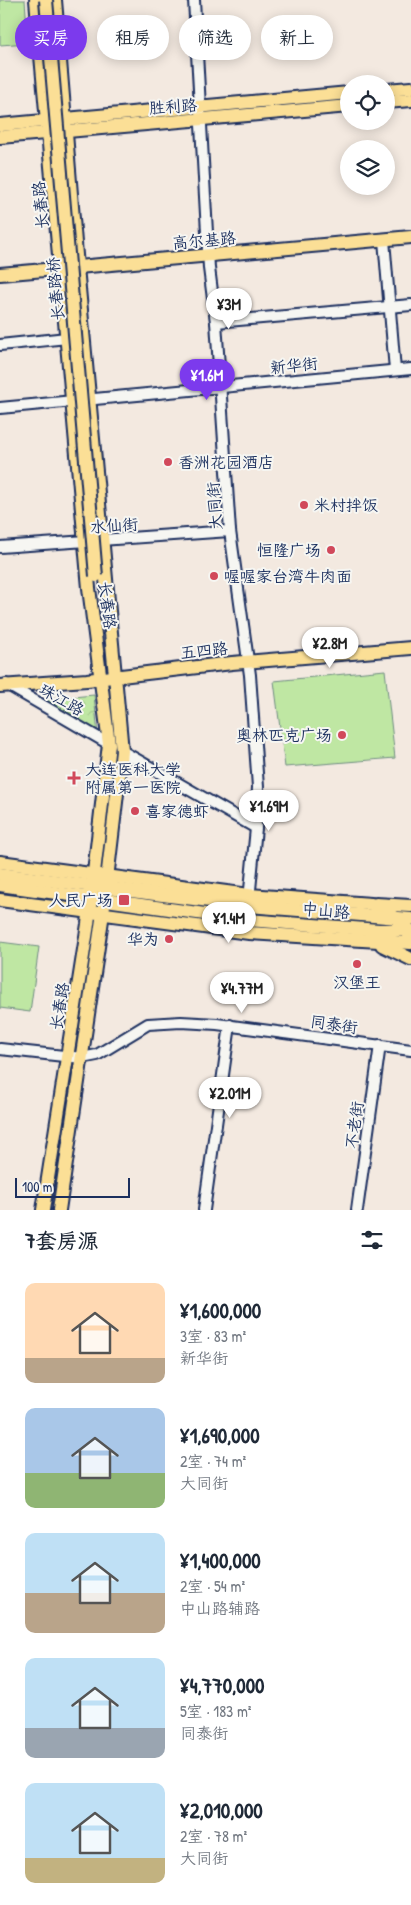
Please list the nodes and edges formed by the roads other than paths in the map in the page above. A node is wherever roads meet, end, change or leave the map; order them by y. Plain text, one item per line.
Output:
1 (36, 0) edge
2 (46, 0) edge
3 (55, 0) edge
4 (194, 0) edge
5 (411, 88) edge
6 (395, 89) edge
7 (340, 94) edge
8 (411, 100) edge
9 (395, 101) edge
10 (340, 107) edge
11 (199, 108) junction
12 (199, 121) junction
13 (0, 125) edge
14 (66, 126) junction
15 (49, 127) junction
16 (0, 137) edge
17 (411, 238) edge
18 (384, 240) junction
19 (209, 256) junction
20 (69, 268) junction
21 (0, 274) edge
22 (411, 305) edge
23 (390, 307) junction
24 (216, 322) junction
25 (67, 338) junction
26 (0, 345) edge
27 (411, 369) edge
28 (395, 370) junction
29 (221, 387) junction
30 (89, 400) junction
31 (72, 401) junction
32 (0, 408) edge
33 (230, 531) junction
34 (102, 541) junction
35 (85, 542) junction
36 (0, 547) edge
37 (96, 576) junction
38 (108, 616) junction
39 (93, 617) junction
40 (411, 648) edge
41 (247, 662) junction
42 (114, 676) junction
43 (101, 677) junction
44 (3, 684) edge
45 (109, 744) junction
46 (122, 751) junction
47 (256, 828) junction
48 (0, 862) edge
49 (0, 874) edge
50 (0, 886) edge
51 (106, 888) junction
52 (91, 893) junction
53 (0, 900) edge
54 (249, 901) junction
55 (371, 904) junction
56 (411, 906) edge
57 (103, 913) junction
58 (120, 916) junction
59 (397, 919) junction
60 (247, 920) junction
61 (410, 929) edge
62 (372, 942) junction
63 (411, 943) edge
64 (411, 959) edge
65 (230, 1025) junction
66 (380, 1045) junction
67 (0, 1049) edge
68 (411, 1050) edge
69 (68, 1058) junction
70 (82, 1058) junction
71 (43, 1210) edge
72 (59, 1210) edge
73 (204, 1210) edge
74 (357, 1210) edge

1 - 15 main road, 长春路
2 - 20 main road, 长春路桥, bridge
3 - 14 main road, 长春路
4 - 11 street, 大同街
5 - 6 main road
7 - 11 main road, 胜利路
8 - 9 main road
10 - 12 main road, 胜利路
11 - 12 street, 大同街
11 - 14 main road, 胜利路
12 - 14 main road, 胜利路
12 - 19 street, 大同街
13 - 15 main road, 胜利路
14 - 15 main road, 胜利路
14 - 20 main road, 长春路
15 - 16 main road, 胜利路
15 - 20 main road, 长春路
17 - 18 main road, 高尔基路
18 - 19 main road, 高尔基路
18 - 23 street
19 - 20 main road, 高尔基路
19 - 24 street, 大同街
20 - 21 main road, 高尔基路
20 - 25 main road, 长春路
20 - 30 main road, 长春路
20 - 37 main road, 长春路桥, bridge
22 - 23 street
23 - 24 street
23 - 28 street
24 - 29 street, 大同街
25 - 26 street
25 - 31 main road, 长春路
27 - 28 street, 新华街
28 - 29 street, 新华街
29 - 30 street, 新华街
29 - 33 street, 大同街
30 - 31 street, 新华街
30 - 34 main road, 长春路
31 - 32 street, 新华街
31 - 35 main road, 长春路
33 - 34 street, 水仙街
33 - 41 street, 大同街
34 - 35 street, 水仙街
34 - 38 main road, 长春路
35 - 36 street, 水仙街
35 - 39 main road, 长春路
37 - 38 main road
37 - 39 main road
38 - 42 main road, 长春路
39 - 43 main road, 长春路
40 - 41 main road, 五四路
41 - 42 main road, 五四路
41 - 47 street, 大同街
42 - 43 main road, 五四路
42 - 46 main road, 长春路
43 - 44 main road, 五四路
43 - 45 main road, 长春路
44 - 45 street, 珠江路
45 - 52 main road, 长春路
46 - 47 street
46 - 51 main road, 长春路
47 - 54 street, 大同街
48 - 52 main road
49 - 52 main road, 中山路
50 - 52 main road, 中山路
51 - 52 main road, 中山路
51 - 54 main road, 中山路
51 - 54 main road
51 - 57 main road, 长春路
51 - 58 main road
51 - 60 main road, 中山路
52 - 53 main road
52 - 57 main road
52 - 69 main road, 长春路
54 - 55 main road
54 - 59 main road, 中山路
54 - 60 street, 大同街
55 - 56 main road
55 - 59 main road
57 - 58 main road
57 - 70 main road, 长春路
58 - 62 main road
59 - 61 main road
60 - 61 main road, 中山路
62 - 63 main road
62 - 64 main road
65 - 66 street, 同泰街
65 - 70 street, 同泰街
65 - 73 street
66 - 68 street, 同泰街
66 - 74 street, 不老街
67 - 69 street
69 - 70 street
69 - 71 main road, 长春路
70 - 72 main road, 长春路

